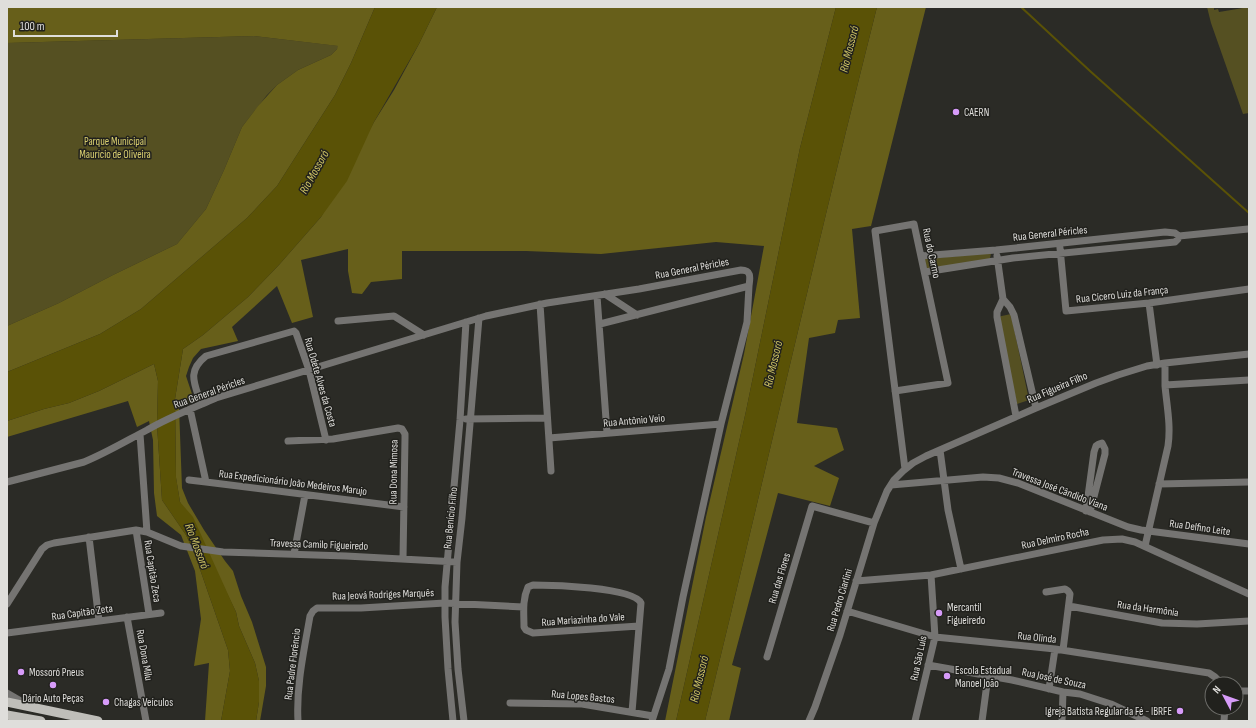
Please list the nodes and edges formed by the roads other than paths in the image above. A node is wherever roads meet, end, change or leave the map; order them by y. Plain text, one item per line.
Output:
1 (1248, 229) dead end
2 (1179, 236) junction
3 (1060, 244) junction
4 (996, 250) junction
5 (1061, 252) junction
6 (921, 256) junction
7 (998, 260) junction
8 (925, 272) junction
9 (749, 286) junction
10 (1249, 289) edge
11 (601, 295) junction
12 (1003, 299) junction
13 (1149, 303) junction
14 (540, 304) junction
15 (637, 315) junction
16 (479, 318) junction
17 (338, 321) dead end
18 (466, 322) junction
19 (600, 324) junction
20 (424, 335) junction
21 (1249, 354) edge
22 (1165, 363) junction
23 (1157, 365) junction
24 (309, 370) junction
25 (1249, 380) edge
26 (1165, 385) junction
27 (895, 391) junction
28 (201, 404) junction
29 (1036, 408) junction
30 (190, 409) junction
31 (1016, 416) junction
32 (547, 418) junction
33 (470, 419) junction
34 (460, 420) junction
35 (721, 424) junction
36 (143, 432) junction
37 (607, 433) junction
38 (549, 438) junction
39 (326, 440) junction
40 (288, 441) dead end
41 (940, 450) junction
42 (905, 469) junction
43 (551, 471) dead end
44 (189, 480) dead end
45 (944, 481) junction
46 (7, 482) edge
47 (206, 482) junction
48 (1249, 482) edge
49 (1159, 484) junction
50 (891, 485) junction
51 (305, 495) junction
52 (404, 507) junction
53 (1088, 512) junction
54 (874, 523) junction
55 (136, 530) junction
56 (1149, 531) junction
57 (147, 532) junction
58 (89, 537) junction
59 (1249, 544) edge
60 (1146, 546) junction
61 (294, 554) junction
62 (403, 559) junction
63 (447, 562) junction
64 (457, 562) junction
65 (961, 569) junction
66 (931, 575) junction
67 (856, 582) junction
68 (1046, 592) dead end
69 (1249, 594) edge
70 (445, 603) junction
71 (456, 603) junction
72 (7, 604) edge
73 (1069, 606) junction
74 (523, 607) junction
75 (313, 611) joint
76 (847, 611) junction
77 (161, 613) dead end
78 (149, 614) junction
79 (127, 617) junction
80 (99, 621) junction
81 (1249, 621) edge
82 (639, 626) junction
83 (7, 633) edge
84 (935, 637) junction
85 (1059, 650) junction
86 (457, 655) junction
87 (447, 656) junction
88 (768, 657) dead end
89 (928, 665) junction
90 (988, 676) junction
91 (1215, 676) edge
92 (1049, 688) junction
93 (1063, 692) junction
94 (7, 693) edge
95 (7, 702) edge
96 (510, 703) dead end
97 (32, 707) junction
98 (632, 712) junction
99 (7, 714) edge
100 (653, 718) edge
101 (92, 720) edge
102 (41, 721) edge
103 (146, 721) edge
104 (298, 721) edge
105 (454, 721) edge
106 (464, 721) edge
107 (809, 721) edge
108 (915, 721) edge
109 (982, 721) edge
110 (1062, 721) edge
111 (1067, 721) edge
112 (1146, 721) edge

1 - 2 street, Rua General Péricles
2 - 3 street, Rua General Péricles
2 - 5 street, Rua General Péricles
3 - 4 street, Rua General Péricles
3 - 5 street, Rua Cícero Luiz da França
4 - 6 street, Rua General Péricles
4 - 7 street
5 - 7 street, Rua General Péricles
5 - 13 street, Rua Cícero Luiz da França
6 - 8 street, Rua do Carmo
6 - 27 street, Rua do Carmo
7 - 8 street, Rua General Péricles
7 - 12 street
8 - 27 street, Rua do Carmo
9 - 11 street, Rua General Péricles
9 - 15 street
9 - 35 street
10 - 13 street, Rua Cícero Luiz da França
11 - 14 street, Rua General Péricles
11 - 15 street
11 - 19 street
12 - 29 street
12 - 31 street
13 - 23 street
14 - 16 street, Rua General Péricles
14 - 32 street
15 - 19 street
16 - 18 street, Rua General Péricles
16 - 33 street, Rua Benício Filho
17 - 20 street
18 - 20 street, Rua General Péricles
18 - 34 street, Rua Benício Filho
19 - 37 street
20 - 24 street, Rua General Péricles
21 - 22 street, Rua Figueira Filho
22 - 23 street, Rua Figueira Filho
22 - 26 street
23 - 29 street, Rua Figueira Filho
24 - 28 street, Rua General Péricles
24 - 28 street, Rua Odete Alves da Costa
24 - 39 street, Rua Odete Alves da Costa
25 - 26 street
26 - 49 street
27 - 42 street, Rua do Carmo
28 - 30 street, Rua General Péricles
29 - 31 street, Rua Figueira Filho
30 - 36 street, Rua General Péricles
30 - 47 street, Rua Expedicionário João Medeiros Marujo
31 - 41 street, Rua Figueira Filho
32 - 33 street
32 - 38 street
33 - 34 street
33 - 64 street, Rua Benício Filho
34 - 63 street, Rua Benício Filho
35 - 37 street, Rua Antônio Veio
35 - 100 street
36 - 46 street, Rua General Péricles
36 - 57 street
37 - 38 street, Rua Antônio Veio
38 - 43 street
39 - 40 street, Rua Dona Mimosa
39 - 52 street, Rua Dona Mimosa
41 - 42 street, Rua Figueira Filho
41 - 45 street
42 - 50 street, Rua Figueira Filho
44 - 47 street
45 - 50 street, Travessa José Cândido Viana
45 - 53 street, Travessa José Cândido Viana
45 - 65 street
47 - 51 street, Rua Expedicionário João Medeiros Marujo
48 - 49 street
49 - 56 street
50 - 54 street, Rua Pedro Ciarlini
51 - 52 street, Rua Expedicionário João Medeiros Marujo
51 - 61 street
52 - 62 street, Rua Dona Mimosa
53 - 53 street
53 - 56 street, Travessa José Cândido Viana
54 - 67 street, Rua Pedro Ciarlini
54 - 88 street, Rua das Flores
55 - 57 street, Travessa Camilo Figueiredo
55 - 58 street, Travessa Camilo Figueiredo
55 - 78 street, Rua Capitão Zeca
56 - 59 street, Rua Delfino Leite
56 - 60 street
57 - 61 street, Travessa Camilo Figueiredo
58 - 72 street, Travessa Camilo Figueiredo
58 - 80 street
60 - 65 street, Rua Delmiro Rocha
60 - 69 street, Rua Delmiro Rocha
61 - 62 street, Travessa Camilo Figueiredo
62 - 63 street, Travessa Camilo Figueiredo
63 - 64 street, Travessa Camilo Figueiredo
63 - 70 street, Rua Benício Filho
64 - 71 street, Rua Benício Filho
65 - 66 street, Rua Delmiro Rocha
66 - 67 street, Rua Delmiro Rocha
66 - 84 street, Rua São Luís
67 - 76 street, Rua Pedro Ciarlini
68 - 73 street
70 - 71 street, Rua Jeová Rodriges Marquês
70 - 75 street, Rua Jeová Rodriges Marquês
70 - 87 street, Rua Benício Filho
71 - 74 street, Rua Jeová Rodriges Marquês
71 - 86 street, Rua Benício Filho
73 - 81 street, Rua da Harmônia
73 - 85 street
74 - 82 street, Rua Mariazinha do Vale
74 - 82 street
75 - 104 street, Rua Padre Florêncio
76 - 84 street, Rua Olinda
76 - 107 street, Rua Pedro Ciarlini
77 - 78 street, Rua Capitão Zeta
78 - 79 street, Rua Capitão Zeta
79 - 80 street, Rua Capitão Zeta
79 - 103 street, Rua Dona Milu
80 - 83 street, Rua Capitão Zeta
82 - 98 street
84 - 85 street, Rua Olinda
84 - 89 street, Rua São Luís
85 - 91 street, Rua Olinda
85 - 92 street
86 - 87 street
86 - 106 street, Rua Benício Filho
87 - 105 street, Rua Benício Filho
89 - 90 street, Rua José de Souza
89 - 108 street, Rua São Luís
90 - 92 street, Rua José de Souza
90 - 109 street
92 - 93 street, Rua José de Souza
93 - 110 street
93 - 112 street, Rua José de Souza
94 - 97 street
95 - 97 main road
96 - 98 street, Rua Lopes Bastos
97 - 101 main road
98 - 100 street, Rua Lopes Bastos
99 - 102 main road
110 - 111 street

